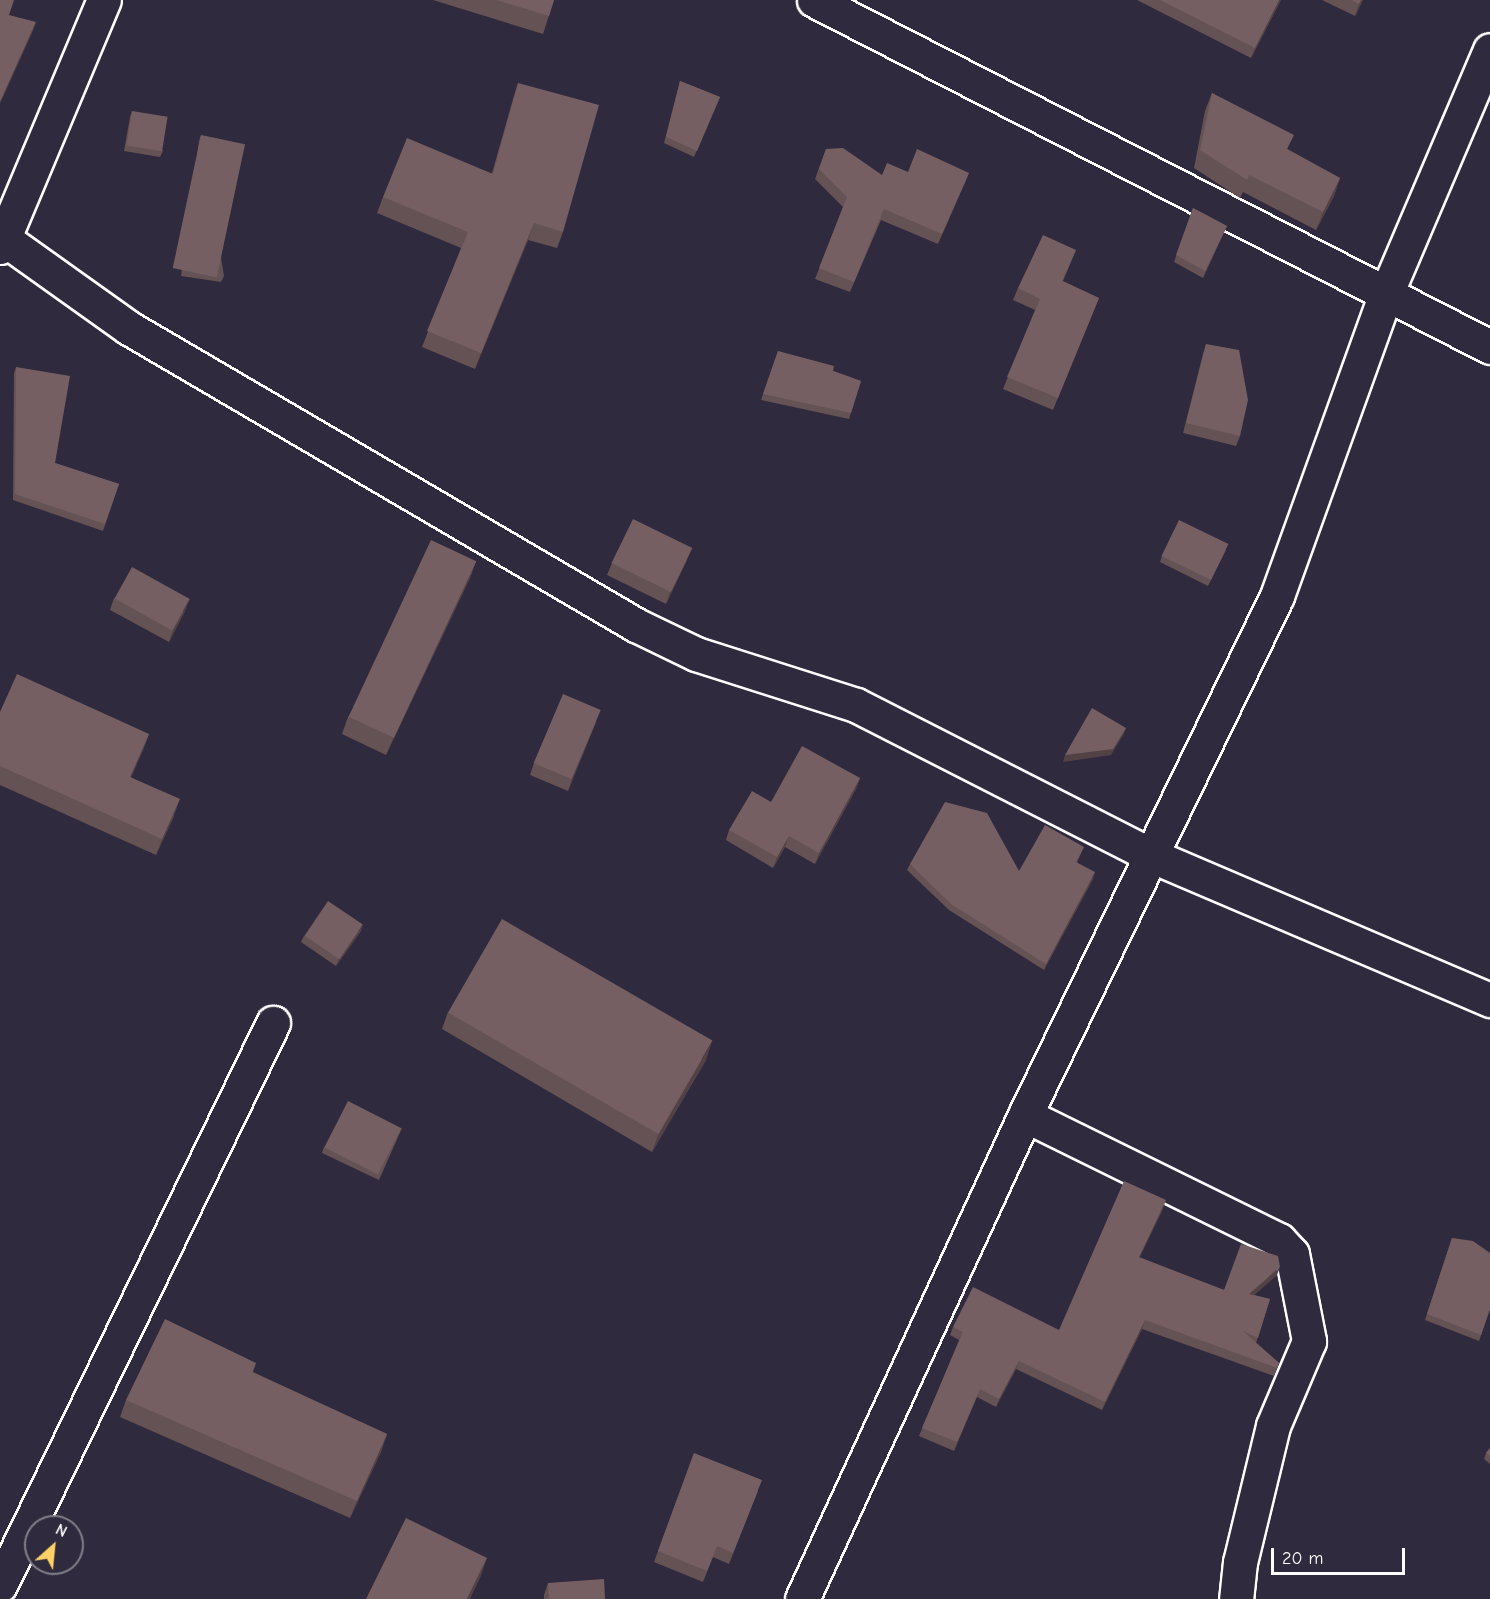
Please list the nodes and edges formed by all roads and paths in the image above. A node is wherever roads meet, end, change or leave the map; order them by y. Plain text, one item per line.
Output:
1 (104, 0) edge
2 (814, 0) edge
3 (1490, 50) edge
4 (1, 240) edge
5 (1386, 294) junction
6 (1490, 347) edge
7 (1150, 855) junction
8 (1490, 1000) edge
9 (273, 1023) dead end
10 (1025, 1115) junction
11 (0, 1585) edge
12 (802, 1599) edge
13 (1236, 1599) edge

1 - 4 street
2 - 5 street
3 - 5 street
4 - 7 street
5 - 6 street
5 - 7 street
7 - 8 street
7 - 10 street
9 - 11 street
10 - 12 street
10 - 13 street

